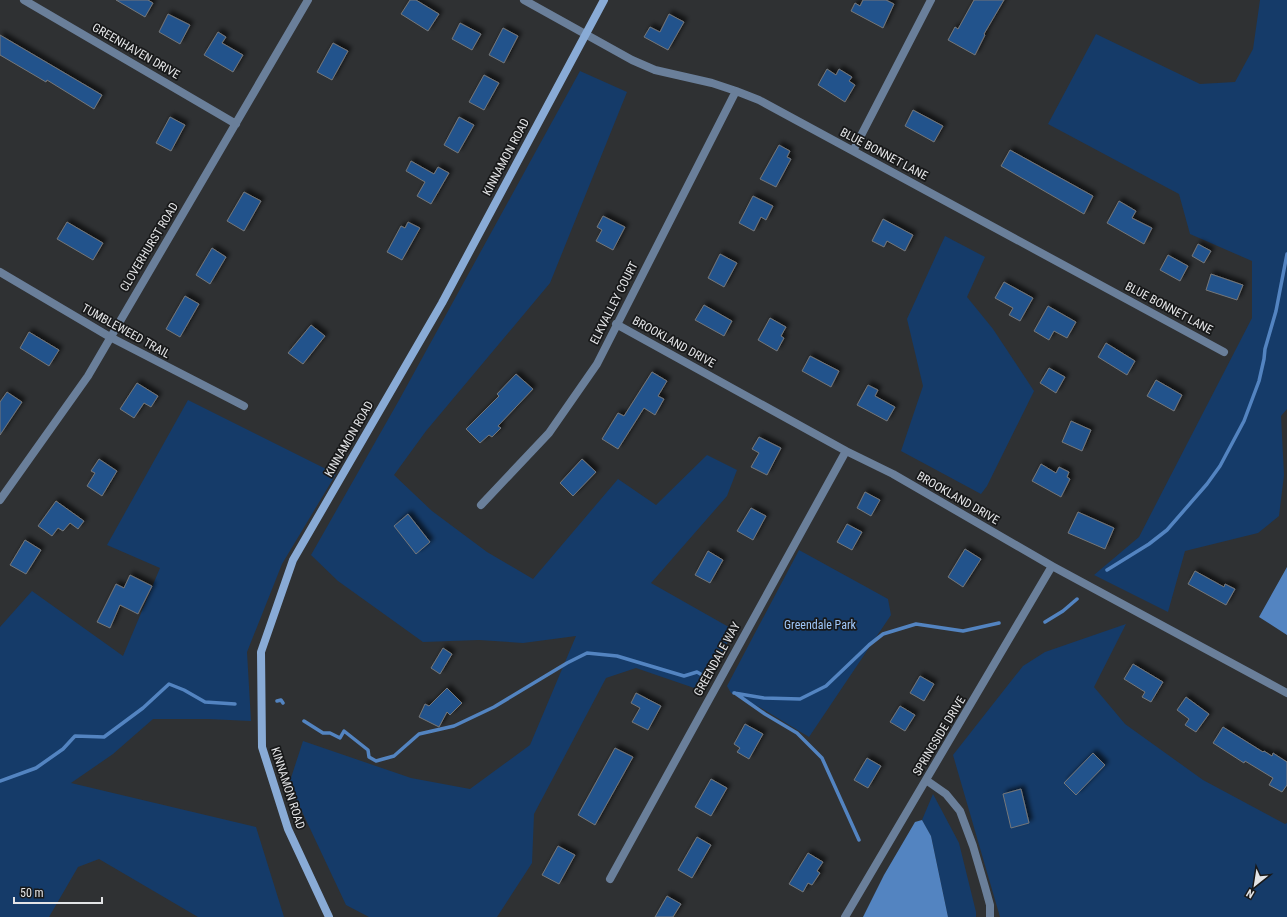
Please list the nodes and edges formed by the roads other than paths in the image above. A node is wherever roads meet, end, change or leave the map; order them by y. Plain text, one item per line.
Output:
1 (24, 0) edge
2 (308, 0) edge
3 (524, 0) edge
4 (604, 0) edge
5 (931, 0) edge
6 (585, 34) junction
7 (736, 91) junction
8 (236, 124) junction
9 (853, 151) junction
10 (0, 272) edge
11 (616, 324) junction
12 (110, 337) junction
13 (1224, 352) dead end
14 (244, 406) dead end
15 (846, 451) junction
16 (0, 500) edge
17 (481, 505) dead end
18 (1052, 566) junction
19 (1287, 694) edge
20 (926, 780) junction
21 (610, 879) dead end
22 (329, 917) edge
23 (845, 917) edge
24 (990, 917) edge

1 - 8 street, GREENHAVEN DRIVE
2 - 8 street, CLOVERHURST ROAD
3 - 6 street, BLUE BONNET LANE
4 - 6 main road, KINNAMON ROAD
5 - 9 street
6 - 7 street, BLUE BONNET LANE
6 - 22 main road, KINNAMON ROAD
7 - 9 street, BLUE BONNET LANE
7 - 11 street, ELKVALLEY COURT
8 - 12 street, CLOVERHURST ROAD
9 - 13 street, BLUE BONNET LANE
10 - 12 street, TUMBLEWEED TRAIL
11 - 15 street, BROOKLAND DRIVE
11 - 17 street, ELKVALLEY COURT
12 - 14 street, TUMBLEWEED TRAIL
12 - 16 street, CLOVERHURST ROAD
15 - 18 street, BROOKLAND DRIVE
15 - 21 street, GREENDALE WAY
18 - 19 street, BROOKLAND DRIVE
18 - 20 street, SPRINGSIDE DRIVE
20 - 23 street, SPRINGSIDE DRIVE
20 - 24 street

